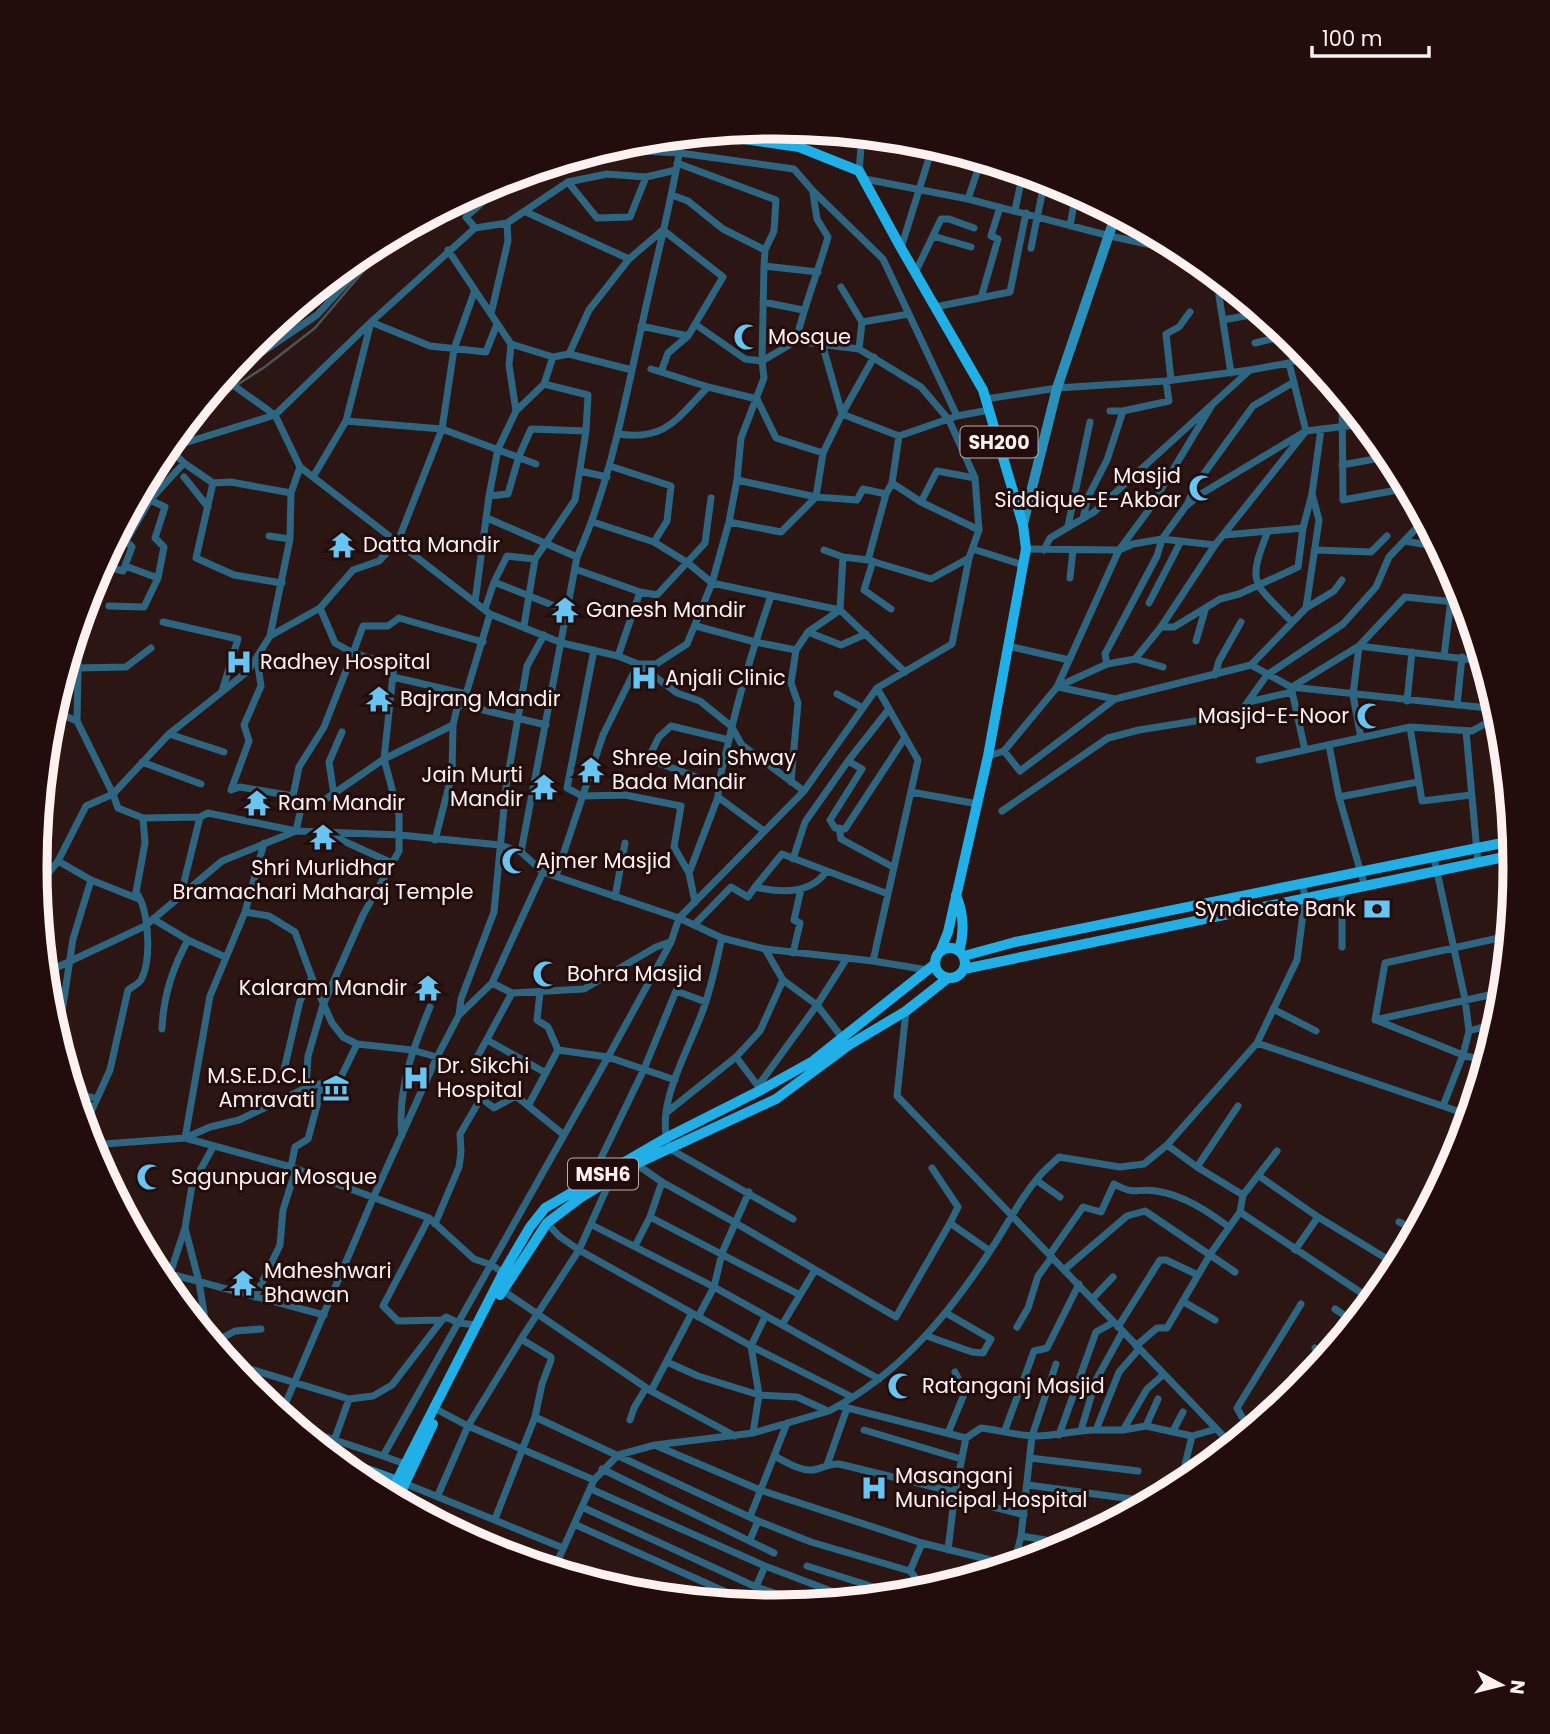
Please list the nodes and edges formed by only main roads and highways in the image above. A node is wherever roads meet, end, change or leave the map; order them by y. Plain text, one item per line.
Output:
1 (753, 140) edge
2 (1114, 223) edge
3 (1023, 525) junction
4 (1502, 844) edge
5 (1503, 857) edge
6 (956, 895) junction
7 (940, 952) junction
8 (961, 953) junction
9 (932, 967) junction
10 (964, 969) junction
11 (947, 978) junction
12 (846, 1042) junction
13 (668, 1143) junction
14 (507, 1275) junction
15 (499, 1288) junction
16 (437, 1410) junction
17 (369, 1471) edge
18 (401, 1482) junction
19 (396, 1488) edge
20 (399, 1490) edge

1 - 3 main road, SH200
2 - 3 main road
3 - 6 main road, SH200
4 - 8 main road
5 - 10 main road
6 - 7 main road, SH200
6 - 8 main road, SH200
7 - 8 main road
7 - 9 main road
8 - 10 main road
9 - 11 main road
9 - 12 main road, MSH6
10 - 11 main road
11 - 12 main road, MSH6
12 - 13 main road, MSH6
12 - 13 main road, MSH6
13 - 14 main road, MSH6
13 - 14 main road, MSH6
14 - 15 main road, MSH6
15 - 16 main road, MSH6
15 - 16 main road, MSH6
16 - 18 main road, MSH6
16 - 18 main road, MSH6
17 - 18 main road
18 - 19 main road, MSH6
18 - 20 main road, MSH6

